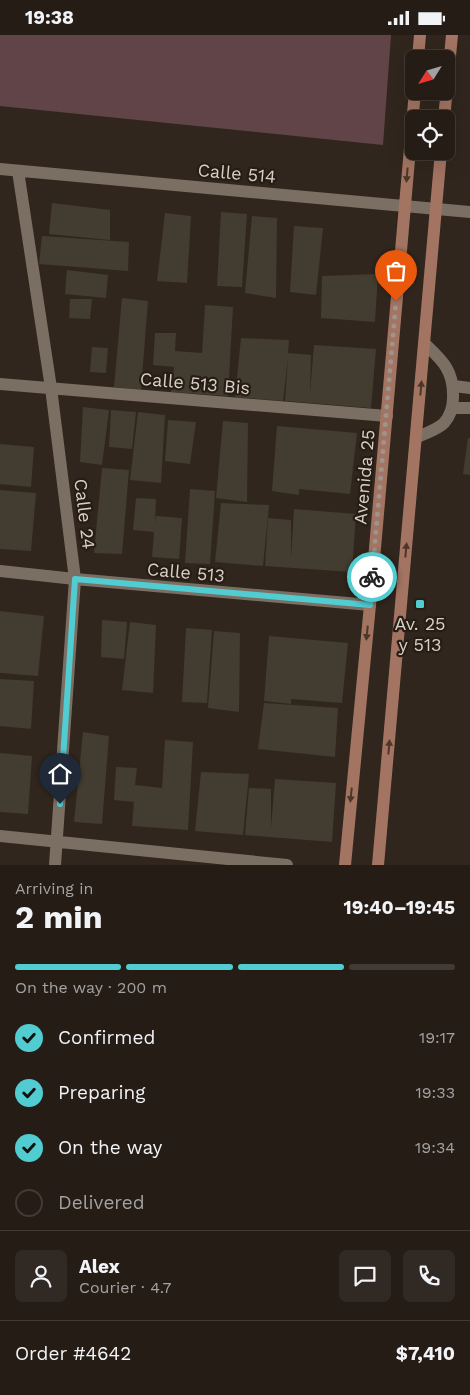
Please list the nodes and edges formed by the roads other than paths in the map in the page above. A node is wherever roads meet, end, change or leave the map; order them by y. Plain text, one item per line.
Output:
1 (420, 35) edge
2 (452, 35) edge
3 (419, 50) edge
4 (414, 100) edge
5 (445, 110) edge
6 (440, 160) edge
7 (0, 169) edge
8 (18, 171) junction
9 (404, 206) junction
10 (436, 209) junction
11 (470, 212) edge
12 (425, 345) junction
13 (0, 384) edge
14 (454, 386) junction
15 (470, 388) edge
16 (51, 389) junction
17 (453, 408) junction
18 (470, 409) edge
19 (386, 417) junction
20 (416, 438) junction
21 (0, 571) edge
22 (75, 579) junction
23 (370, 605) junction
24 (0, 836) edge
25 (58, 842) junction
26 (56, 865) edge
27 (287, 865) edge
28 (345, 865) edge
29 (378, 865) edge

1 - 3 main road
2 - 5 main road
4 -> 9 main road, Avenida 25
6 - 10 main road
7 - 8 street, Calle 514
8 - 9 street, Calle 514
8 - 16 street, Calle 24
9 - 10 street, Calle 514
9 - 19 main road, Avenida 25
10 - 11 street, Calle 514
10 - 12 main road
12 - 14 street
20 -> 12 main road
13 - 16 street, Calle 513 Bis
14 - 15 street
14 - 17 street
16 - 19 street, Calle 513 Bis
16 - 22 street, Calle 24
17 - 18 street
17 - 20 street
19 - 23 main road, Avenida 25
29 -> 20 main road
21 - 22 street, Calle 513
22 - 23 street, Calle 513
22 - 25 street, Calle 24
23 -> 28 main road, Avenida 25
24 - 25 street
25 - 26 street, Calle 24
25 - 27 street

